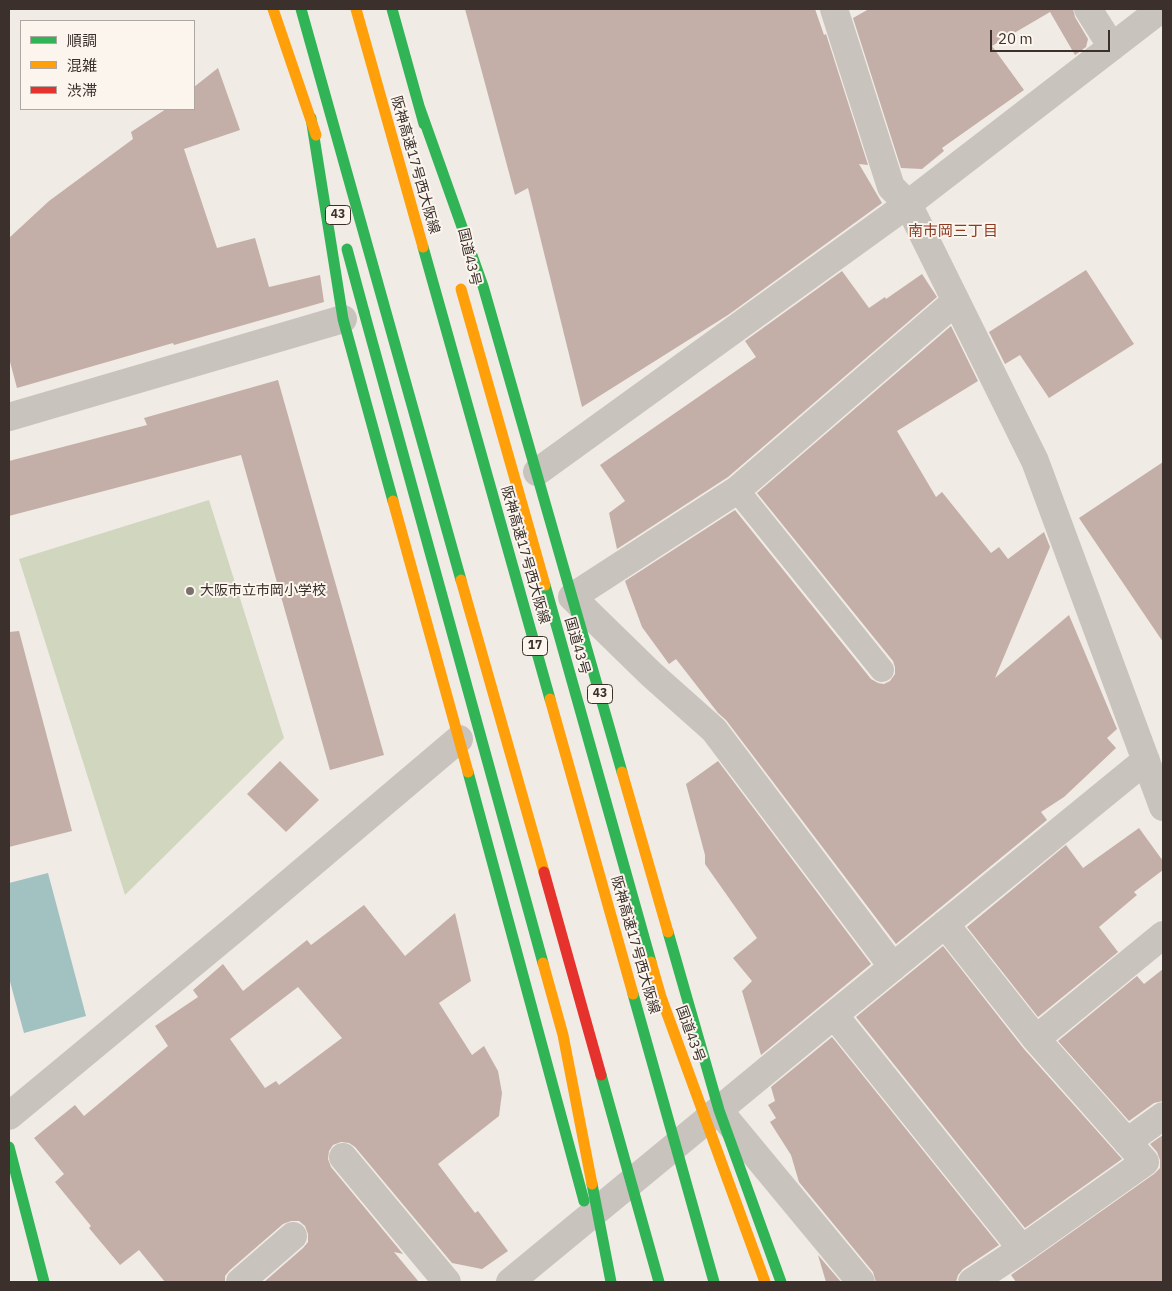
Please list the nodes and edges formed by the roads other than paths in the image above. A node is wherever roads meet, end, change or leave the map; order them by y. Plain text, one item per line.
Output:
1 (273, 9) edge
2 (302, 9) edge
3 (356, 9) edge
4 (392, 9) edge
5 (834, 9) edge
6 (1088, 9) edge
7 (1161, 9) edge
8 (1112, 47) junction
9 (419, 106) junction
10 (311, 118) junction
11 (441, 202) dead end
12 (908, 204) junction
13 (339, 220) dead end
14 (344, 238) dead end
15 (460, 284) dead end
16 (956, 301) junction
17 (354, 316) junction
18 (9, 417) edge
19 (537, 472) junction
20 (737, 490) junction
21 (572, 597) junction
22 (882, 670) dead end
23 (459, 739) junction
24 (1146, 760) junction
25 (1163, 808) edge
26 (945, 924) junction
27 (1163, 934) edge
28 (893, 967) junction
29 (834, 1015) junction
30 (1036, 1039) junction
31 (719, 1110) junction
32 (9, 1116) edge
33 (1163, 1116) edge
34 (1127, 1142) junction
35 (9, 1146) edge
36 (343, 1157) dead end
37 (588, 1218) junction
38 (293, 1236) dead end
39 (1022, 1249) junction
40 (44, 1282) edge
41 (240, 1282) edge
42 (447, 1282) edge
43 (510, 1282) edge
44 (601, 1282) edge
45 (611, 1282) edge
46 (659, 1282) edge
47 (714, 1282) edge
48 (765, 1282) edge
49 (781, 1282) edge
50 (861, 1282) edge
51 (972, 1282) edge

1 - 10 main road, 43
2 - 46 main road, bridge
3 - 47 main road, 阪神高速17号西大阪線 / 17, bridge
4 - 9 main road, 43
5 - 12 street
6 - 8 street
7 - 8 street
8 - 12 street
9 - 11 main road, 43
9 - 19 main road, 43
10 - 13 main road, 43
10 - 17 main road, 43
12 - 16 street
12 - 19 street
14 - 17 main road, 43
15 - 48 main road, 国道43号 / 43, bridge
16 - 20 street
16 - 24 street
17 - 18 street
17 - 23 main road, 43
17 - 45 main road, 43, bridge
19 - 21 main road, 43
20 - 21 street
20 - 22 lane
21 - 28 street
21 - 31 main road, 43
23 - 32 street
23 - 37 main road, 43
24 - 25 street
24 - 26 street
26 - 28 street
26 - 30 street
27 - 30 street
28 - 29 street
29 - 31 street
29 - 39 street
30 - 34 street
31 - 37 street
31 - 49 main road, 43
31 - 50 street
33 - 34 street
34 - 39 street
35 - 40 main road
36 - 42 street
37 - 43 street
37 - 44 main road, 43
38 - 41 street
39 - 51 street

